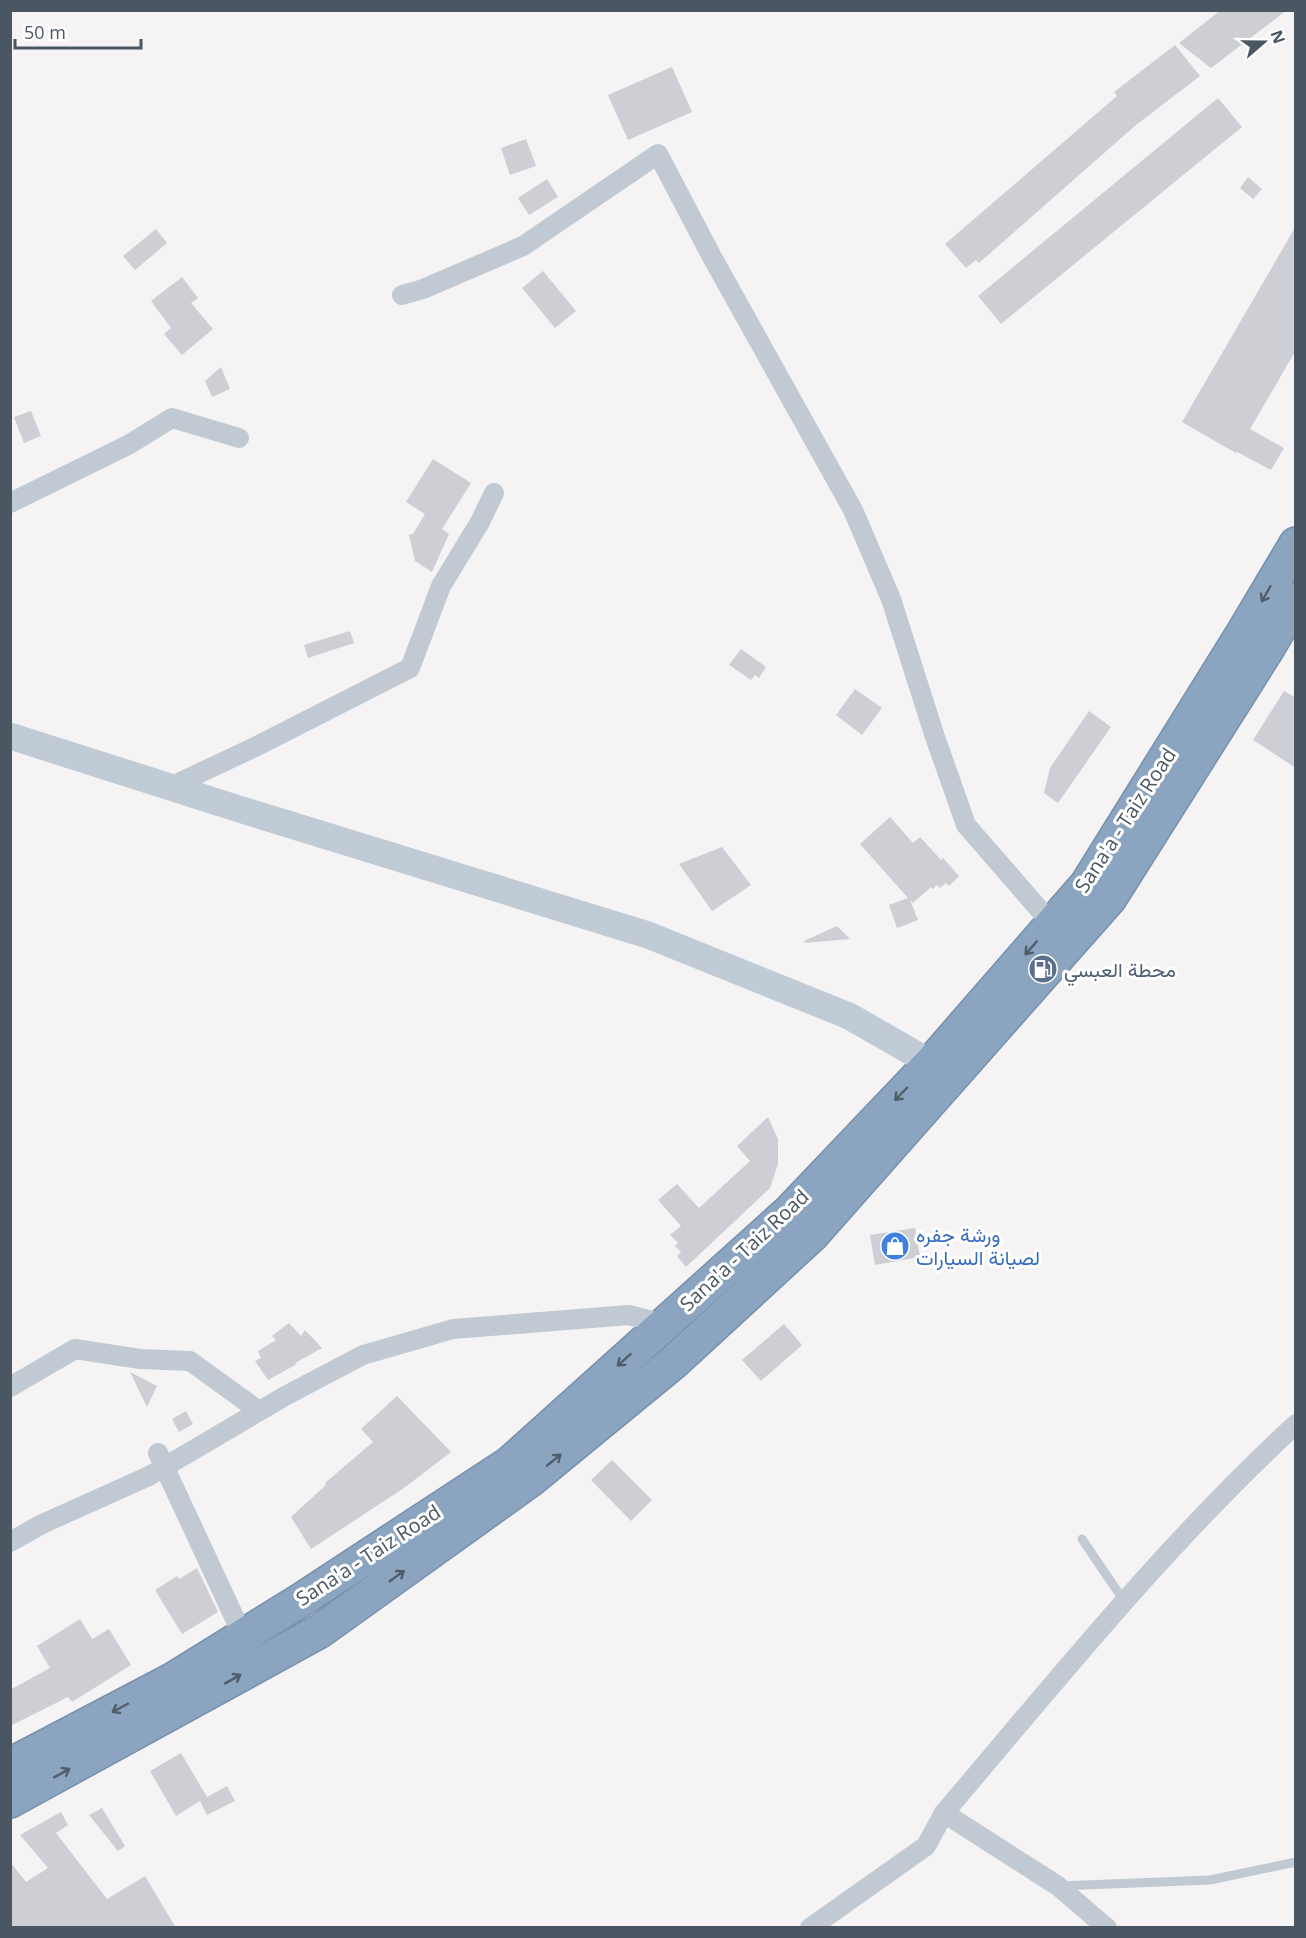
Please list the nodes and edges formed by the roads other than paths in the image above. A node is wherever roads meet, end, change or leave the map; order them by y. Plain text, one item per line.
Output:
1 (402, 295) dead end
2 (239, 438) dead end
3 (494, 493) dead end
4 (10, 503) edge
5 (1296, 544) edge
6 (1296, 600) edge
7 (10, 736) edge
8 (170, 787) junction
9 (1052, 924) junction
10 (931, 1063) junction
11 (664, 1324) junction
12 (10, 1387) edge
13 (259, 1411) junction
14 (1296, 1424) edge
15 (162, 1459) junction
16 (1082, 1539) dead end
17 (10, 1542) edge
18 (1124, 1600) junction
19 (243, 1636) junction
20 (10, 1765) edge
21 (10, 1801) edge
22 (944, 1813) junction
23 (1296, 1862) edge
24 (1058, 1886) junction
25 (810, 1928) edge
26 (1107, 1928) edge

1 - 9 street
2 - 4 street
3 - 8 street
5 -> 9 highway, Sana'a - Taiz Road
21 -> 6 highway, Sana'a - Taiz Road
7 - 8 street
8 - 10 street
9 -> 10 highway, Sana'a - Taiz Road
10 -> 11 highway, Sana'a - Taiz Road
11 - 13 street
11 -> 19 highway, Sana'a - Taiz Road
12 - 13 street
13 - 15 street
14 - 18 street
15 - 17 street
15 - 19 street
16 - 18 lane
18 - 22 street
19 -> 20 highway, Sana'a - Taiz Road
22 - 24 street
22 - 25 street
23 - 24 lane
24 - 26 street

